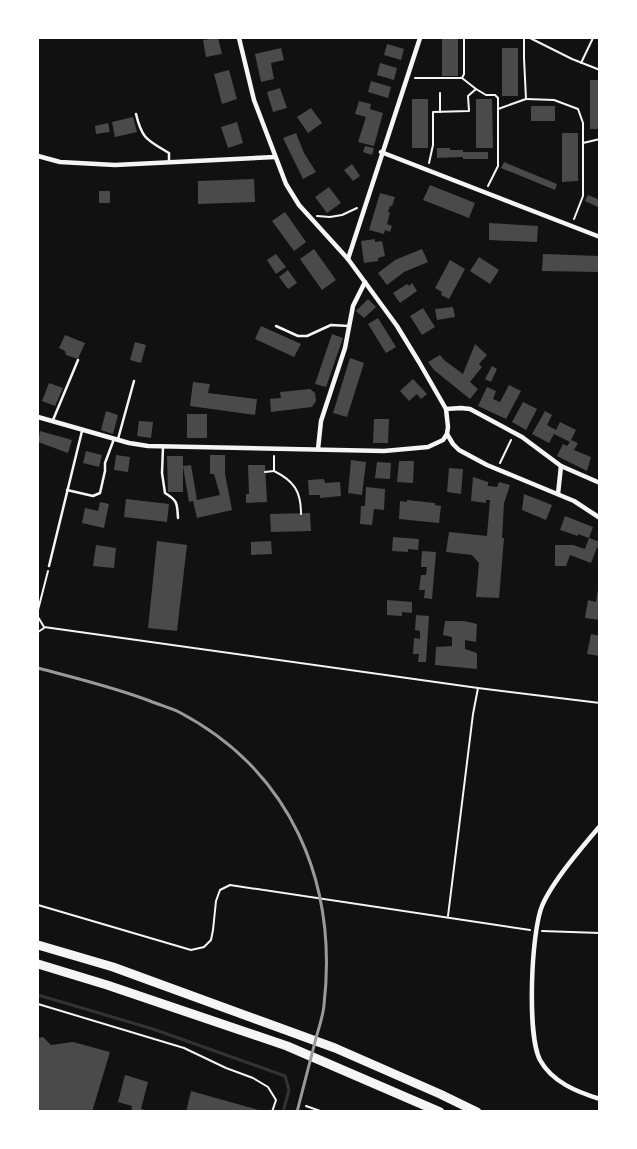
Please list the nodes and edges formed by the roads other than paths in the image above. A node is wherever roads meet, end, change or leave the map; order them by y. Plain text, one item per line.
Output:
1 (239, 38) edge
2 (420, 38) edge
3 (136, 114) dead end
4 (381, 152) junction
5 (38, 156) edge
6 (275, 157) junction
7 (170, 163) junction
8 (600, 237) edge
9 (348, 259) junction
10 (365, 282) junction
11 (276, 326) dead end
12 (349, 326) junction
13 (78, 360) dead end
14 (134, 381) dead end
15 (446, 410) junction
16 (38, 417) edge
17 (52, 422) junction
18 (82, 431) junction
19 (447, 434) junction
20 (116, 440) junction
21 (163, 446) junction
22 (318, 449) junction
23 (561, 466) junction
24 (600, 482) edge
25 (67, 490) junction
26 (558, 494) junction
27 (178, 518) dead end
28 (600, 518) edge
29 (49, 566) road end
30 (600, 826) edge
31 (38, 945) edge
32 (38, 964) edge
33 (600, 1099) edge
34 (440, 1112) edge
35 (477, 1112) edge

1 - 6 street
2 - 4 street
3 - 7 lane
4 - 8 street
4 - 9 street
5 - 7 street
6 - 7 street
6 - 9 street
9 - 10 street
10 - 12 street
10 - 15 street
11 - 12 lane
12 - 22 street
13 - 17 lane
14 - 20 lane
15 - 19 street
15 - 23 street
16 - 17 street
17 - 18 street
18 - 20 street
18 - 25 lane
19 - 22 street
19 - 26 street
20 - 21 street
20 - 25 lane
21 - 22 street
21 - 27 lane
23 - 24 street
23 - 26 street
25 - 29 lane
26 - 28 street
30 - 33 street
31 - 35 highway
32 - 34 highway

